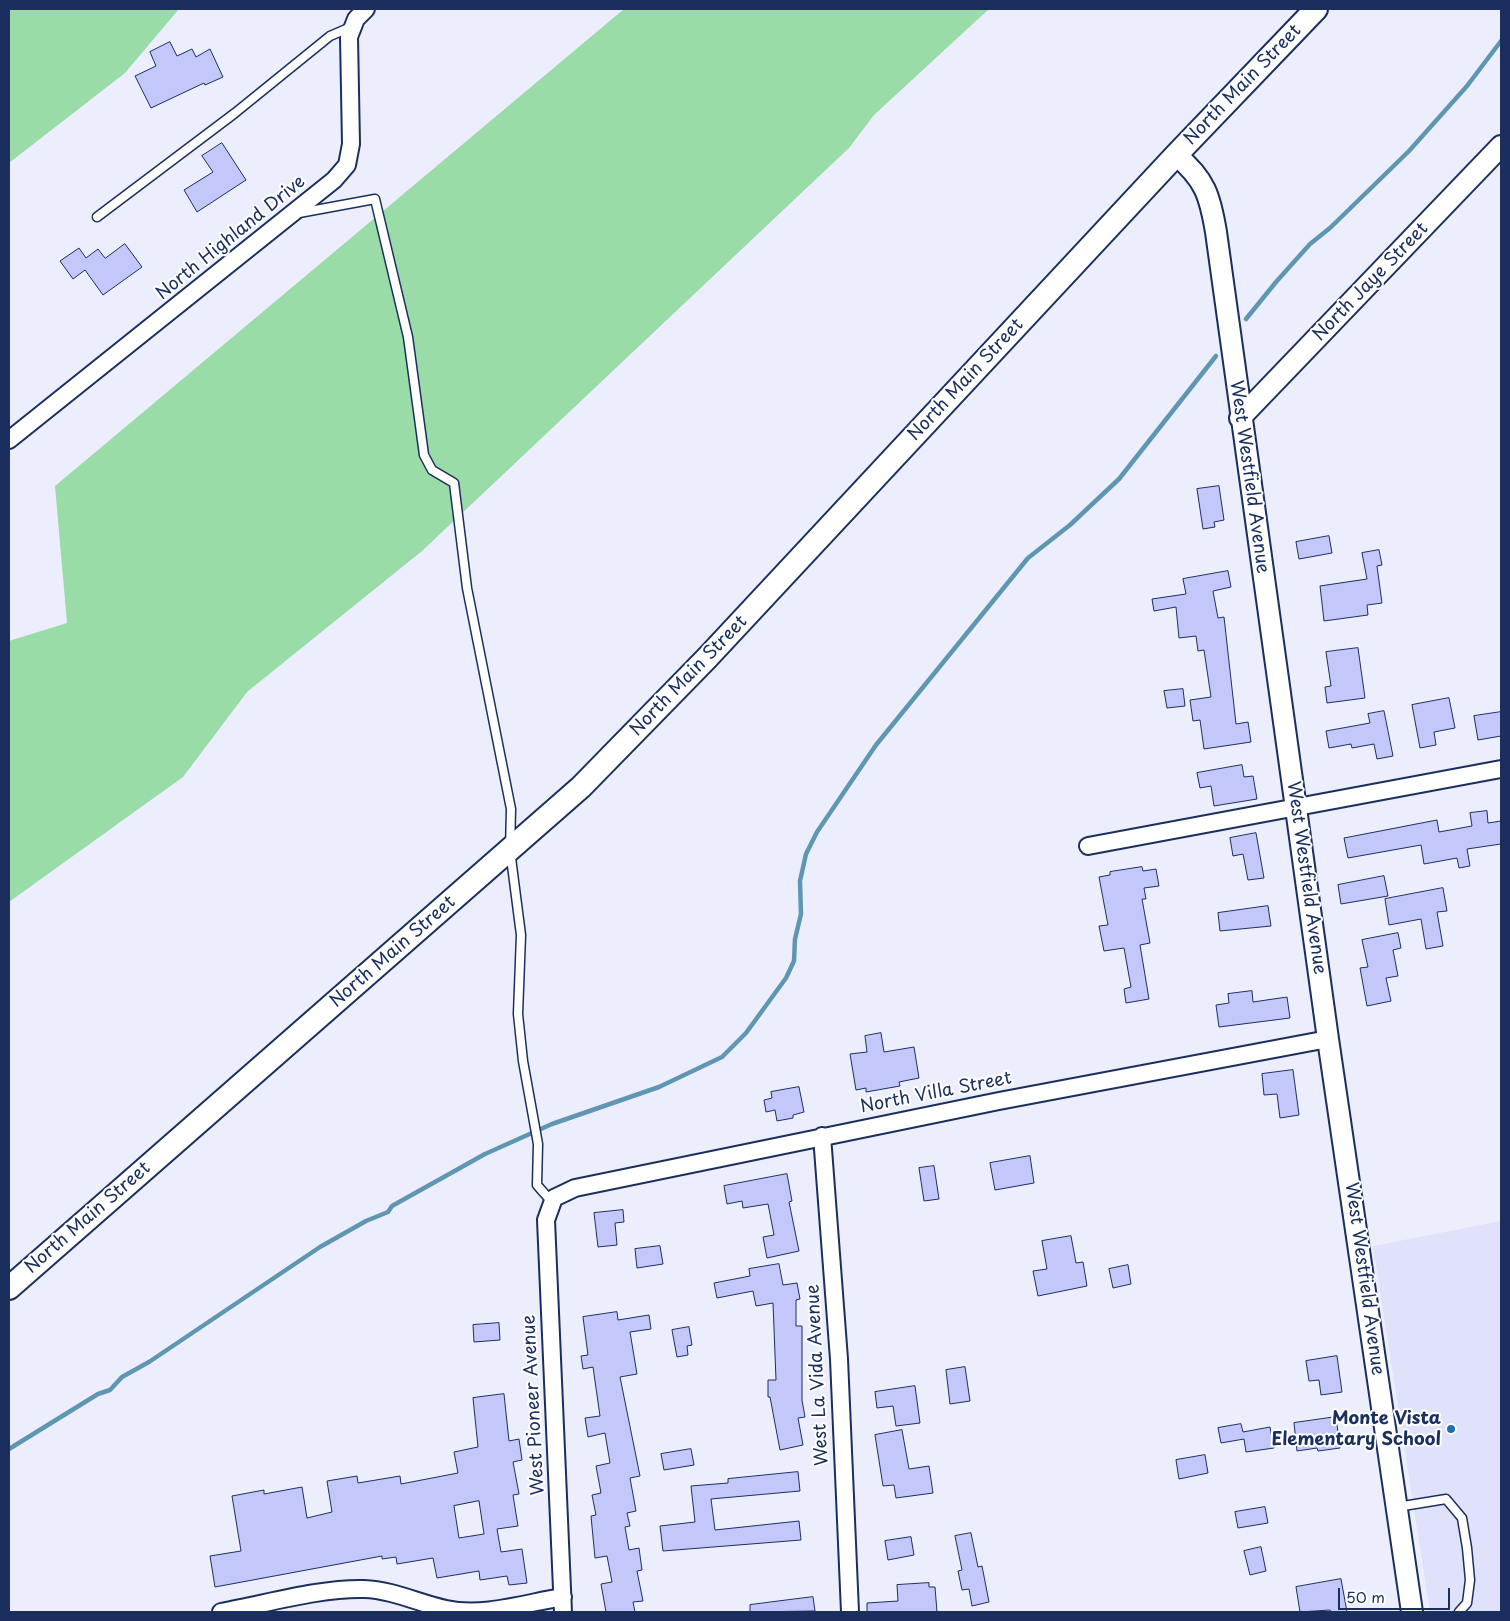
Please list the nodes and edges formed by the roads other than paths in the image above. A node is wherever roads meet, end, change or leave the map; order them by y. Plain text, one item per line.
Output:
1 (366, 9) edge
2 (1316, 9) edge
3 (351, 27) junction
4 (1501, 146) edge
5 (1176, 155) junction
6 (294, 214) junction
7 (97, 217) dead end
8 (1240, 418) junction
9 (9, 440) edge
10 (1501, 769) edge
11 (1296, 808) junction
12 (1088, 846) dead end
13 (510, 850) junction
14 (1328, 1039) junction
15 (822, 1136) junction
16 (553, 1200) junction
17 (9, 1288) edge
18 (1397, 1507) junction
19 (563, 1605) edge
20 (221, 1612) edge
21 (850, 1612) edge
22 (1412, 1612) edge
23 (1459, 1612) edge

1 - 3 street
2 - 5 main road, North Main Street
3 - 6 street, North Highland Drive
3 - 7 lane
4 - 8 street, North Jaye Street
5 - 8 street, West Westfield Avenue
5 - 13 main road, North Main Street
6 - 9 street, North Highland Drive
6 - 13 lane
8 - 11 street, West Westfield Avenue
10 - 11 street
11 - 12 street
11 - 14 street, West Westfield Avenue
13 - 16 lane
13 - 17 main road, North Main Street
14 - 15 street, North Villa Street
14 - 18 street, West Westfield Avenue
15 - 16 street, North Villa Street
15 - 21 street, West La Vida Avenue
16 - 19 street, West Pioneer Avenue
18 - 22 street, West Westfield Avenue
18 - 23 lane
19 - 20 street

